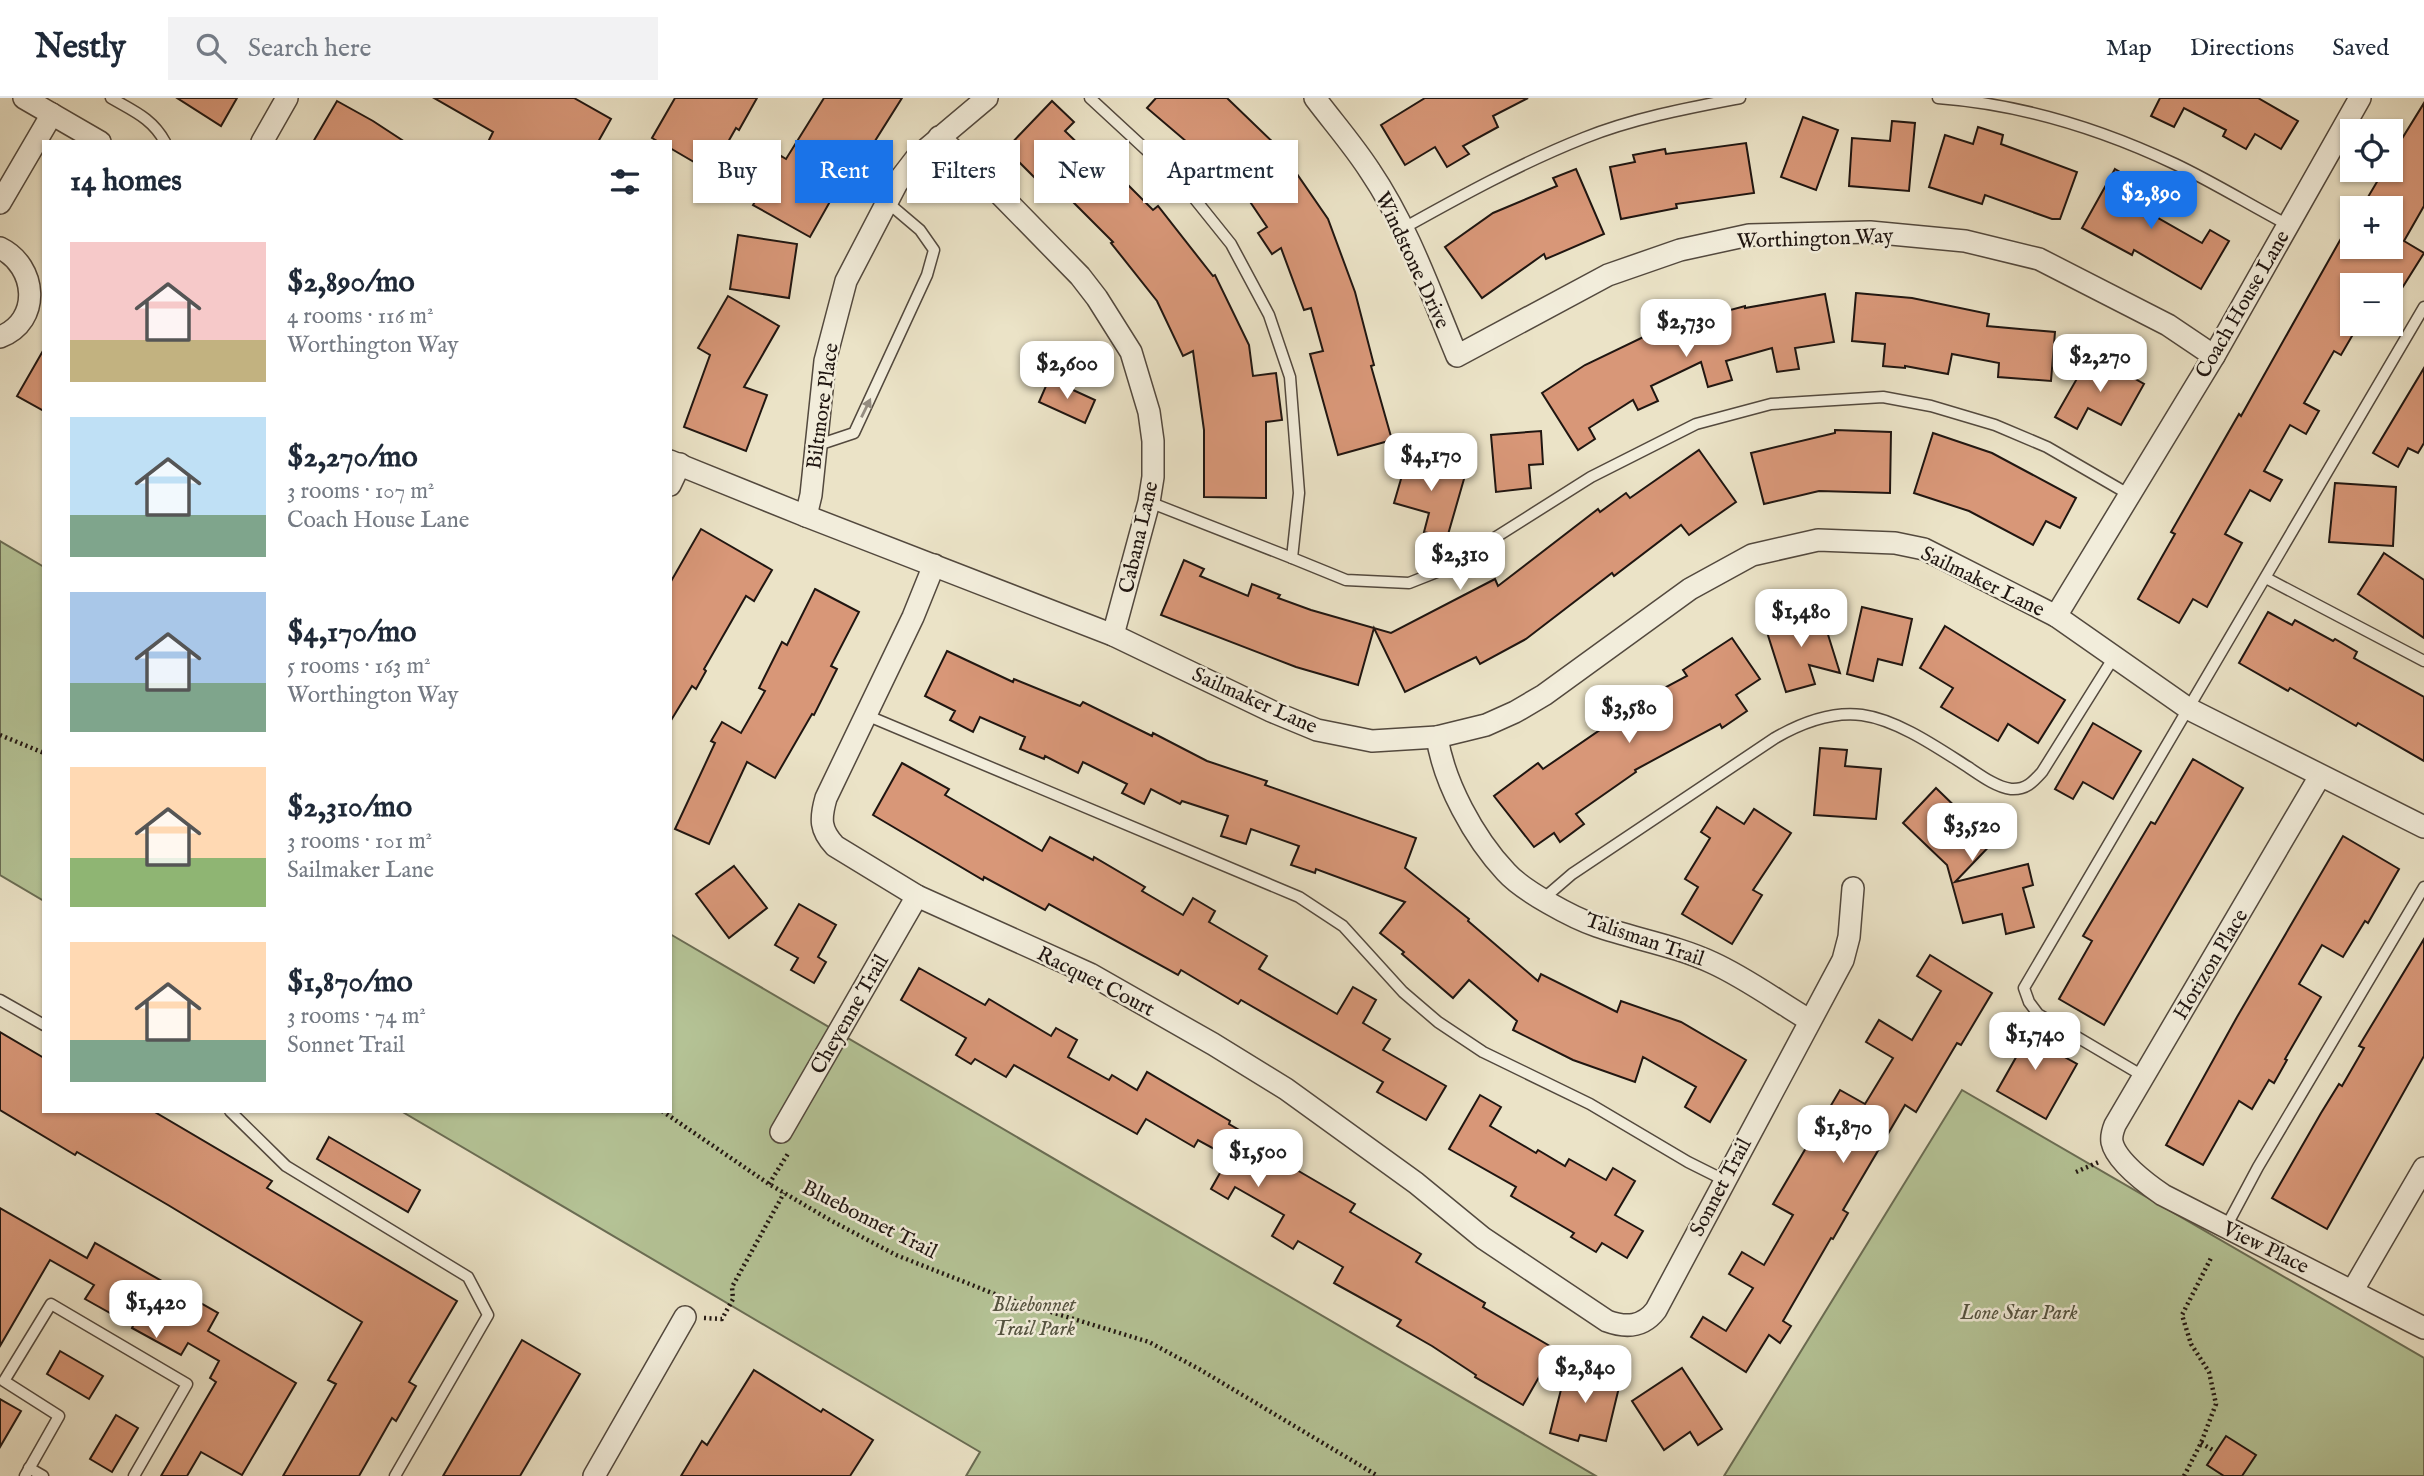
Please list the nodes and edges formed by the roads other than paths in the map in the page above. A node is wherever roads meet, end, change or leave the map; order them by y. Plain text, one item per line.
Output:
1 (24, 98) edge
2 (111, 98) edge
3 (287, 98) edge
4 (987, 98) edge
5 (1090, 98) edge
6 (1315, 98) edge
7 (1740, 98) edge
8 (1938, 98) edge
9 (2360, 98) edge
10 (52, 114) junction
11 (939, 137) junction
12 (97, 140) edge
13 (164, 140) edge
14 (263, 140) edge
15 (893, 191) edge
16 (0, 203) edge
17 (886, 203) edge
18 (888, 203) edge
19 (2288, 225) junction
20 (1402, 229) junction
21 (0, 248) edge
22 (2424, 307) edge
23 (0, 337) edge
24 (2214, 355) junction
25 (1457, 356) joint
26 (815, 446) junction
27 (675, 463) edge
28 (2130, 495) junction
29 (1149, 502) junction
30 (806, 516) junction
31 (1292, 558) junction
32 (934, 565) junction
33 (2266, 578) junction
34 (2056, 616) junction
35 (1114, 635) junction
36 (2115, 657) junction
37 (2424, 661) edge
38 (2189, 709) junction
39 (866, 715) junction
40 (1437, 737) junction
41 (2320, 776) junction
42 (2424, 827) edge
43 (2424, 887) edge
44 (1853, 888) dead end
45 (916, 896) junction
46 (1543, 899) junction
47 (0, 1000) edge
48 (1809, 1020) junction
49 (42, 1024) edge
50 (2143, 1076) junction
51 (232, 1113) edge
52 (781, 1132) road end
53 (2117, 1154) joint
54 (2424, 1168) edge
55 (1724, 1180) junction
56 (2226, 1227) junction
57 (2353, 1290) junction
58 (1598, 1316) joint
59 (685, 1317) road end
60 (2424, 1328) edge
61 (27, 1472) edge
62 (43, 1476) edge
63 (134, 1476) edge
64 (394, 1476) edge
65 (594, 1476) edge

1 - 10 street
2 - 13 lane
3 - 14 street
4 - 11 street, Biltmore Place
5 - 31 lane
6 - 20 street, Windstone Drive
7 - 20 lane
8 - 19 lane
9 - 19 street, Coach House Lane
10 - 12 street
10 - 16 street
11 - 15 street, Biltmore Place
11 - 29 street, Cabana Lane
17 - 26 street, Biltmore Place
26 -> 18 lane
19 - 24 street, Coach House Lane
20 - 25 street, Windstone Drive
21 - 23 street
22 - 33 lane
24 - 25 street, Worthington Way
24 - 28 street, Coach House Lane
26 - 30 street, Biltmore Place
27 - 30 street, Sailmaker Lane
28 - 31 lane
28 - 34 street, Coach House Lane
29 - 31 lane
29 - 35 street, Cabana Lane
30 - 32 street, Sailmaker Lane
32 - 35 street, Sailmaker Lane
32 - 39 street, Racquet Court
33 - 37 lane
33 - 38 lane
34 - 36 street, Sailmaker Lane
34 - 40 street, Sailmaker Lane
35 - 40 street, Sailmaker Lane
36 - 38 street, Sailmaker Lane
36 - 46 lane
38 - 41 street, Sailmaker Lane
38 - 50 lane
39 - 45 street, Racquet Court
39 - 55 lane
40 - 46 street, Talisman Trail
41 - 42 street, Sailmaker Lane
41 - 50 street, Horizon Place
43 - 56 lane
44 - 48 street, Sonnet Trail
45 - 52 street, Cheyenne Trail
45 - 58 street, Racquet Court
46 - 48 street, Talisman Trail
47 - 49 lane
48 - 55 street, Sonnet Trail
50 - 53 street, Horizon Place
51 - 64 lane
53 - 56 street, View Place
54 - 57 street
55 - 58 street, Sonnet Trail
56 - 57 street, View Place
57 - 60 street, View Place
59 - 65 street
61 - 62 lane
61 - 63 lane

